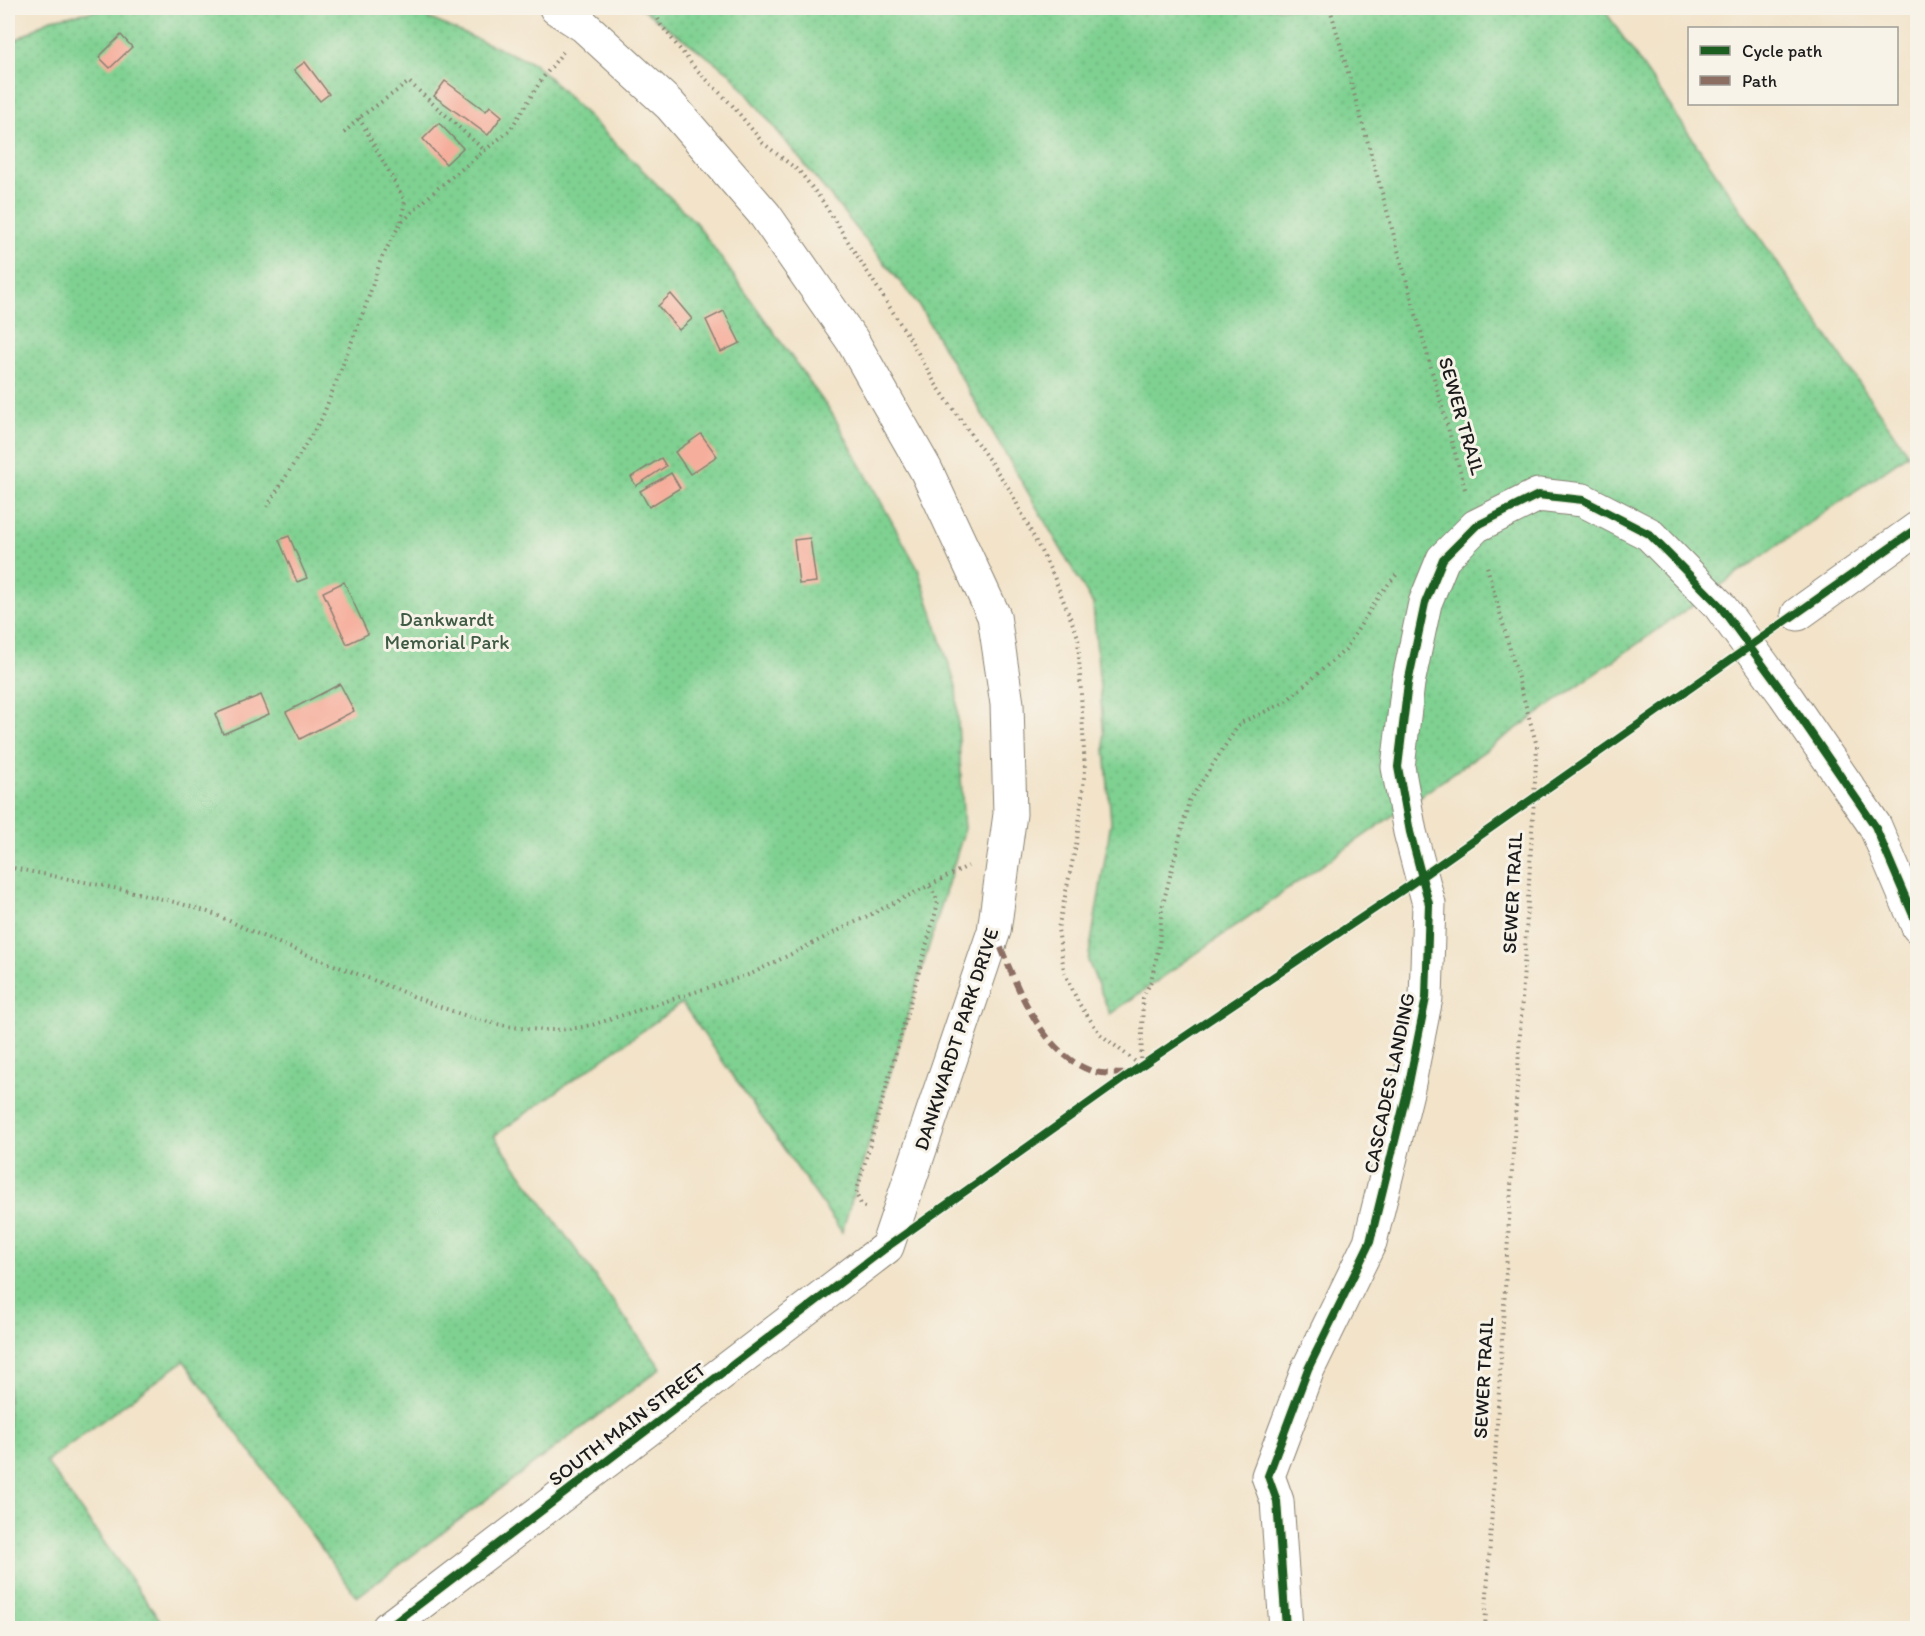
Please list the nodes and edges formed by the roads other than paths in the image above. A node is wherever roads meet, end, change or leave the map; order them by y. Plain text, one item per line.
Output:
1 (556, 8) edge
2 (1917, 528) edge
3 (1797, 614) dead end
4 (1917, 927) edge
5 (887, 1247) joint
6 (388, 1629) edge
7 (1286, 1629) edge

1 - 5 street, DANKWARDT PARK DRIVE
2 - 3 street
4 - 7 street, CASCADES LANDING
5 - 6 street, SOUTH MAIN STREET

